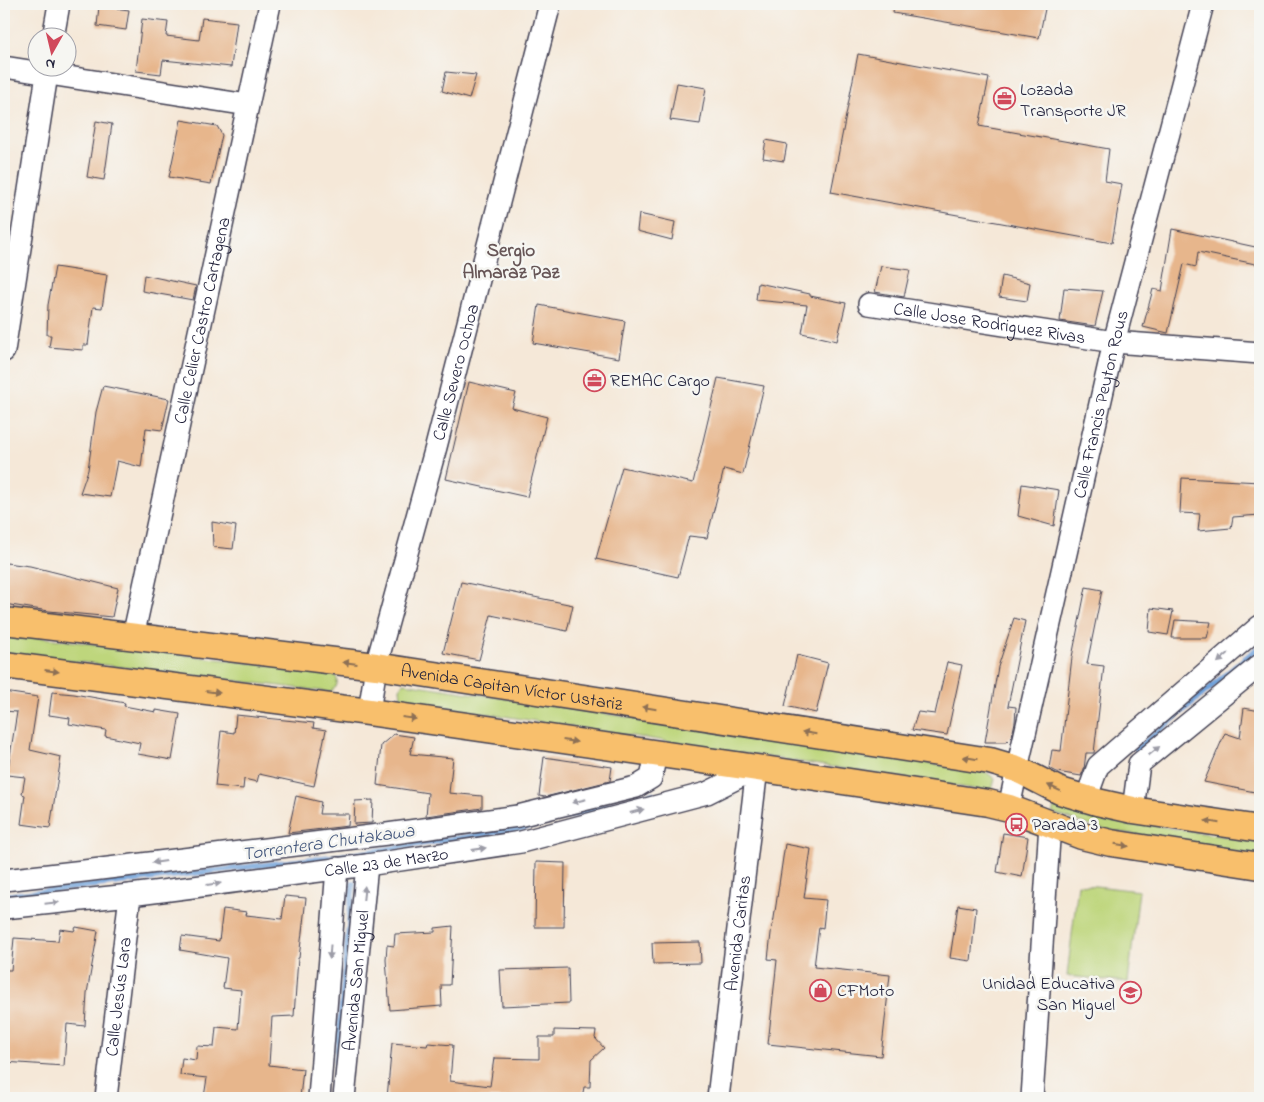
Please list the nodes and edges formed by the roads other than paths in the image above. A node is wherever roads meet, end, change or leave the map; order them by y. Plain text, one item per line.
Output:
1 (59, 4) edge
2 (270, 4) edge
3 (550, 4) edge
4 (1202, 4) edge
5 (55, 28) edge
6 (4, 67) edge
7 (28, 69) edge
8 (78, 76) edge
9 (46, 78) edge
10 (248, 105) junction
11 (869, 304) dead end
12 (1114, 342) junction
13 (4, 351) edge
14 (1260, 353) edge
15 (4, 621) edge
16 (1260, 626) edge
17 (133, 637) junction
18 (4, 665) edge
19 (1260, 665) edge
20 (376, 666) junction
21 (369, 712) junction
22 (656, 754) junction
23 (757, 768) junction
24 (1017, 769) junction
25 (1086, 799) junction
26 (1009, 808) junction
27 (1133, 810) junction
28 (1050, 824) junction
29 (1260, 829) edge
30 (367, 865) junction
31 (1260, 866) edge
32 (337, 868) junction
33 (4, 880) edge
34 (130, 895) junction
35 (4, 908) edge
36 (106, 1098) edge
37 (319, 1098) edge
38 (344, 1098) edge
39 (718, 1098) edge
40 (1032, 1098) edge

1 - 5 street
2 - 10 street, Calle Celier Castro Cartagena
3 - 20 street, Calle Severo Ochoa
4 - 12 street, Calle Francis Peyton Rous
6 - 7 street
8 - 10 street
9 - 13 street
10 - 17 street, Calle Celier Castro Cartagena
11 - 12 street, Calle Jose Rodriguez Rivas
12 - 14 street, Calle Jose Rodriguez Rivas
12 - 24 street, Calle Francis Peyton Rous
15 - 17 main road, Avenida Capitan Víctor Ustariz
16 -> 25 street
20 -> 17 main road, Avenida Capitan Víctor Ustariz
18 -> 21 main road
27 -> 19 street
20 - 21 street, Calle Severo Ochoa
24 -> 20 main road, Avenida Capitan Víctor Ustariz
21 -> 22 main road
22 - 23 main road
22 -> 33 street
23 - 26 main road
30 -> 23 street, Calle 23 de Marzo
23 - 39 street, Avenida Caritas
25 -> 24 main road, Avenida Capitan Víctor Ustariz
24 - 26 street, Calle Francis Peyton Rous
25 - 27 main road, Avenida Capitan Víctor Ustariz
26 - 28 main road
29 -> 27 main road, Avenida Capitan Víctor Ustariz
28 -> 31 main road
28 - 40 street
30 - 32 street, Calle 23 de Marzo
38 -> 30 street, Avenida San Miguel
34 -> 32 street, Calle 23 de Marzo
32 -> 37 street, Avenida San Miguel
35 -> 34 street, Calle 23 de Marzo
34 - 36 street, Calle Jesús Lara

